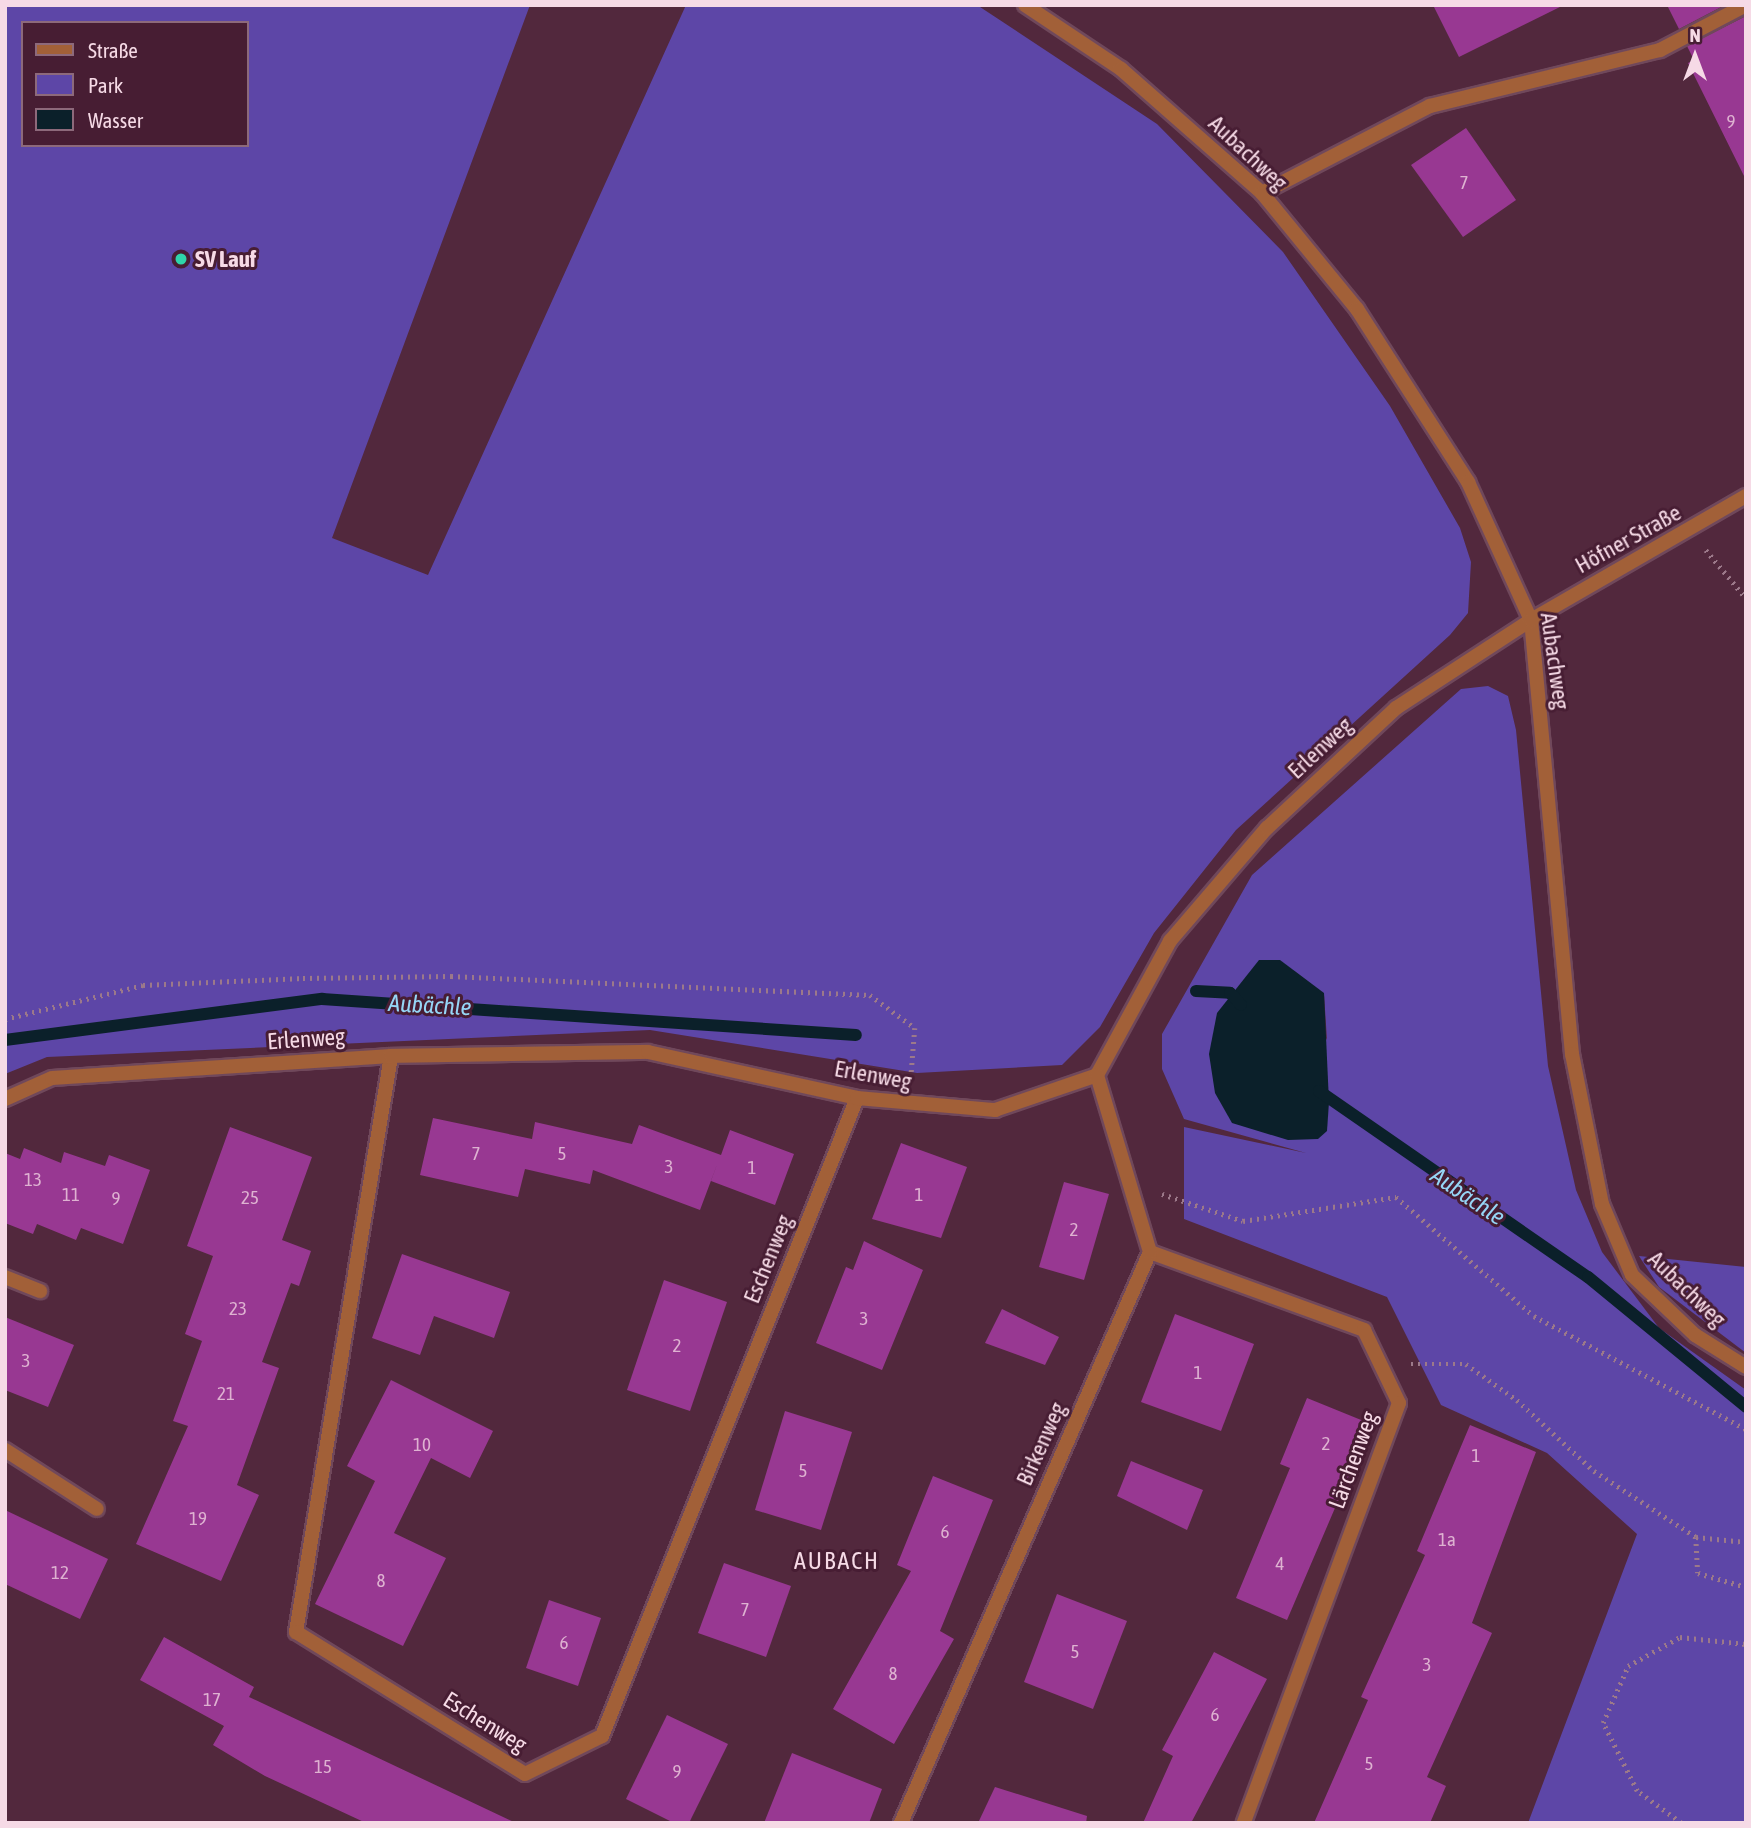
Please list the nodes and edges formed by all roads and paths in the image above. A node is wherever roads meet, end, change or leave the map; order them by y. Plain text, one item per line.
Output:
1 (1025, 5) edge
2 (1746, 5) edge
3 (1262, 193) junction
4 (1746, 496) edge
5 (1691, 532) junction
6 (1746, 598) edge
7 (1531, 620) junction
8 (5, 1019) edge
9 (391, 1056) junction
10 (1097, 1075) junction
11 (857, 1098) junction
12 (5, 1099) edge
13 (909, 1106) junction
14 (1157, 1193) dead end
15 (1150, 1252) junction
16 (5, 1277) edge
17 (40, 1291) dead end
18 (1380, 1364) junction
19 (1746, 1367) edge
20 (1746, 1429) edge
21 (5, 1450) edge
22 (97, 1509) dead end
23 (1696, 1537) junction
24 (1746, 1542) edge
25 (1746, 1587) edge
26 (1746, 1644) edge
27 (901, 1823) edge
28 (1244, 1823) edge
29 (1681, 1823) edge

1 - 3 street, Aubachweg
2 - 3 street
3 - 7 street, Aubachweg
4 - 5 street, Höfner Straße
5 - 6 path
5 - 7 street, Höfner Straße
7 - 10 street, Erlenweg
7 - 19 street, Aubachweg
8 - 13 path
9 - 11 street, Erlenweg
9 - 11 street, Eschenweg
9 - 12 street, Erlenweg
10 - 13 street, Erlenweg
10 - 15 street
11 - 13 street, Erlenweg
14 - 20 path
15 - 18 street, Lärchenweg
15 - 27 street, Birkenweg
16 - 17 street
18 - 23 path
18 - 28 street, Lärchenweg
21 - 22 street
23 - 24 path
23 - 25 path
26 - 29 path

